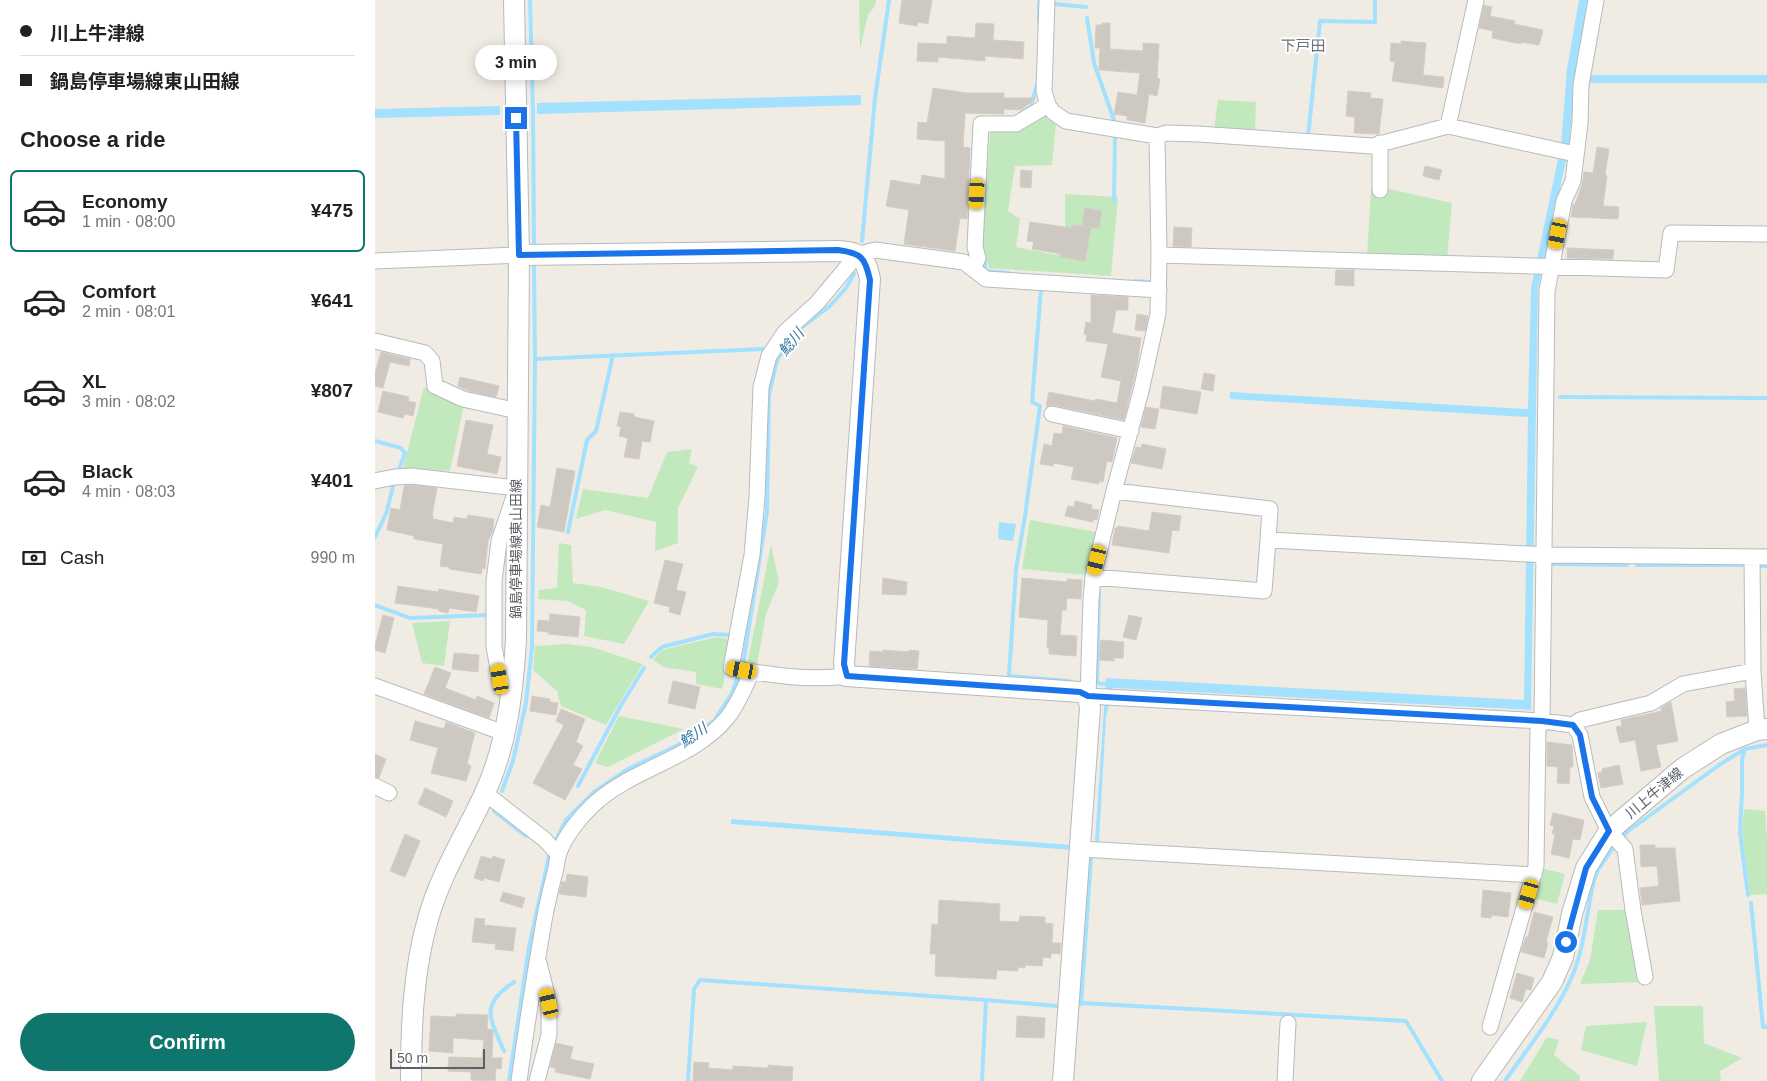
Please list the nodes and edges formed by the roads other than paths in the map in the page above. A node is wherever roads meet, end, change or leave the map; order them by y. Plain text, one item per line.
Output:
1 (514, 0) edge
2 (1047, 0) edge
3 (1476, 0) edge
4 (1597, 0) edge
5 (1048, 105) junction
6 (1447, 126) junction
7 (1157, 136) junction
8 (1381, 143) junction
9 (1575, 154) junction
10 (1379, 190) dead end
11 (1767, 234) edge
12 (857, 254) junction
13 (519, 255) junction
14 (1159, 255) junction
15 (375, 261) edge
16 (1551, 267) junction
17 (973, 268) junction
18 (1159, 290) junction
19 (375, 341) edge
20 (517, 411) junction
21 (1052, 414) dead end
22 (1131, 431) junction
23 (375, 481) edge
24 (517, 488) junction
25 (1114, 491) junction
26 (1269, 540) junction
27 (1542, 554) junction
28 (1752, 557) junction
29 (1767, 557) edge
30 (1093, 577) junction
31 (1753, 670) junction
32 (752, 672) junction
33 (847, 676) junction
34 (375, 686) edge
35 (1101, 697) junction
36 (1542, 721) junction
37 (1573, 725) junction
38 (1762, 729) edge
39 (504, 733) junction
40 (375, 786) edge
41 (389, 793) dead end
42 (485, 794) junction
43 (1609, 831) junction
44 (1081, 849) junction
45 (558, 854) junction
46 (1534, 875) junction
47 (537, 960) junction
48 (1645, 976) dead end
49 (1288, 1024) dead end
50 (1491, 1027) dead end
51 (411, 1081) edge
52 (519, 1081) edge
53 (537, 1081) edge
54 (1063, 1081) edge
55 (1285, 1081) edge
56 (1482, 1081) edge

1 - 13 main road, 鍋島停車場線東山田線
2 - 5 street
3 - 6 street
4 - 9 street
5 - 7 street
5 - 17 street
6 - 8 street
6 - 9 street
7 - 8 street
7 - 14 street
8 - 10 street
9 - 16 street
11 - 16 street
12 - 13 main road
12 - 17 street
12 - 32 street
12 - 33 main road
13 - 15 street
13 - 20 main road, 鍋島停車場線東山田線
14 - 16 street
14 - 18 street
16 - 27 street
17 - 18 street
18 - 22 street
19 - 20 street
20 - 24 main road, 鍋島停車場線東山田線
21 - 22 street
22 - 25 street
23 - 24 street
24 - 39 main road, 鍋島停車場線東山田線
25 - 26 street
25 - 30 street
26 - 27 street
26 - 30 street
27 - 28 street
27 - 36 street
28 - 29 street
28 - 31 street
30 - 35 street
31 - 37 street
31 - 38 street
32 - 33 street
32 - 45 street
33 - 35 main road
34 - 39 street
35 - 36 street
35 - 44 main road
36 - 37 street
36 - 46 street
37 - 43 street
38 - 43 main road, 川上牛津線
39 - 42 main road, 鍋島停車場線東山田線
40 - 41 street
42 - 45 street
42 - 51 main road, 鍋島停車場線東山田線
43 - 48 street
43 - 56 main road, 川上牛津線
44 - 46 street
44 - 54 main road
45 - 47 street
46 - 50 street
47 - 52 street
47 - 53 street
49 - 55 street

